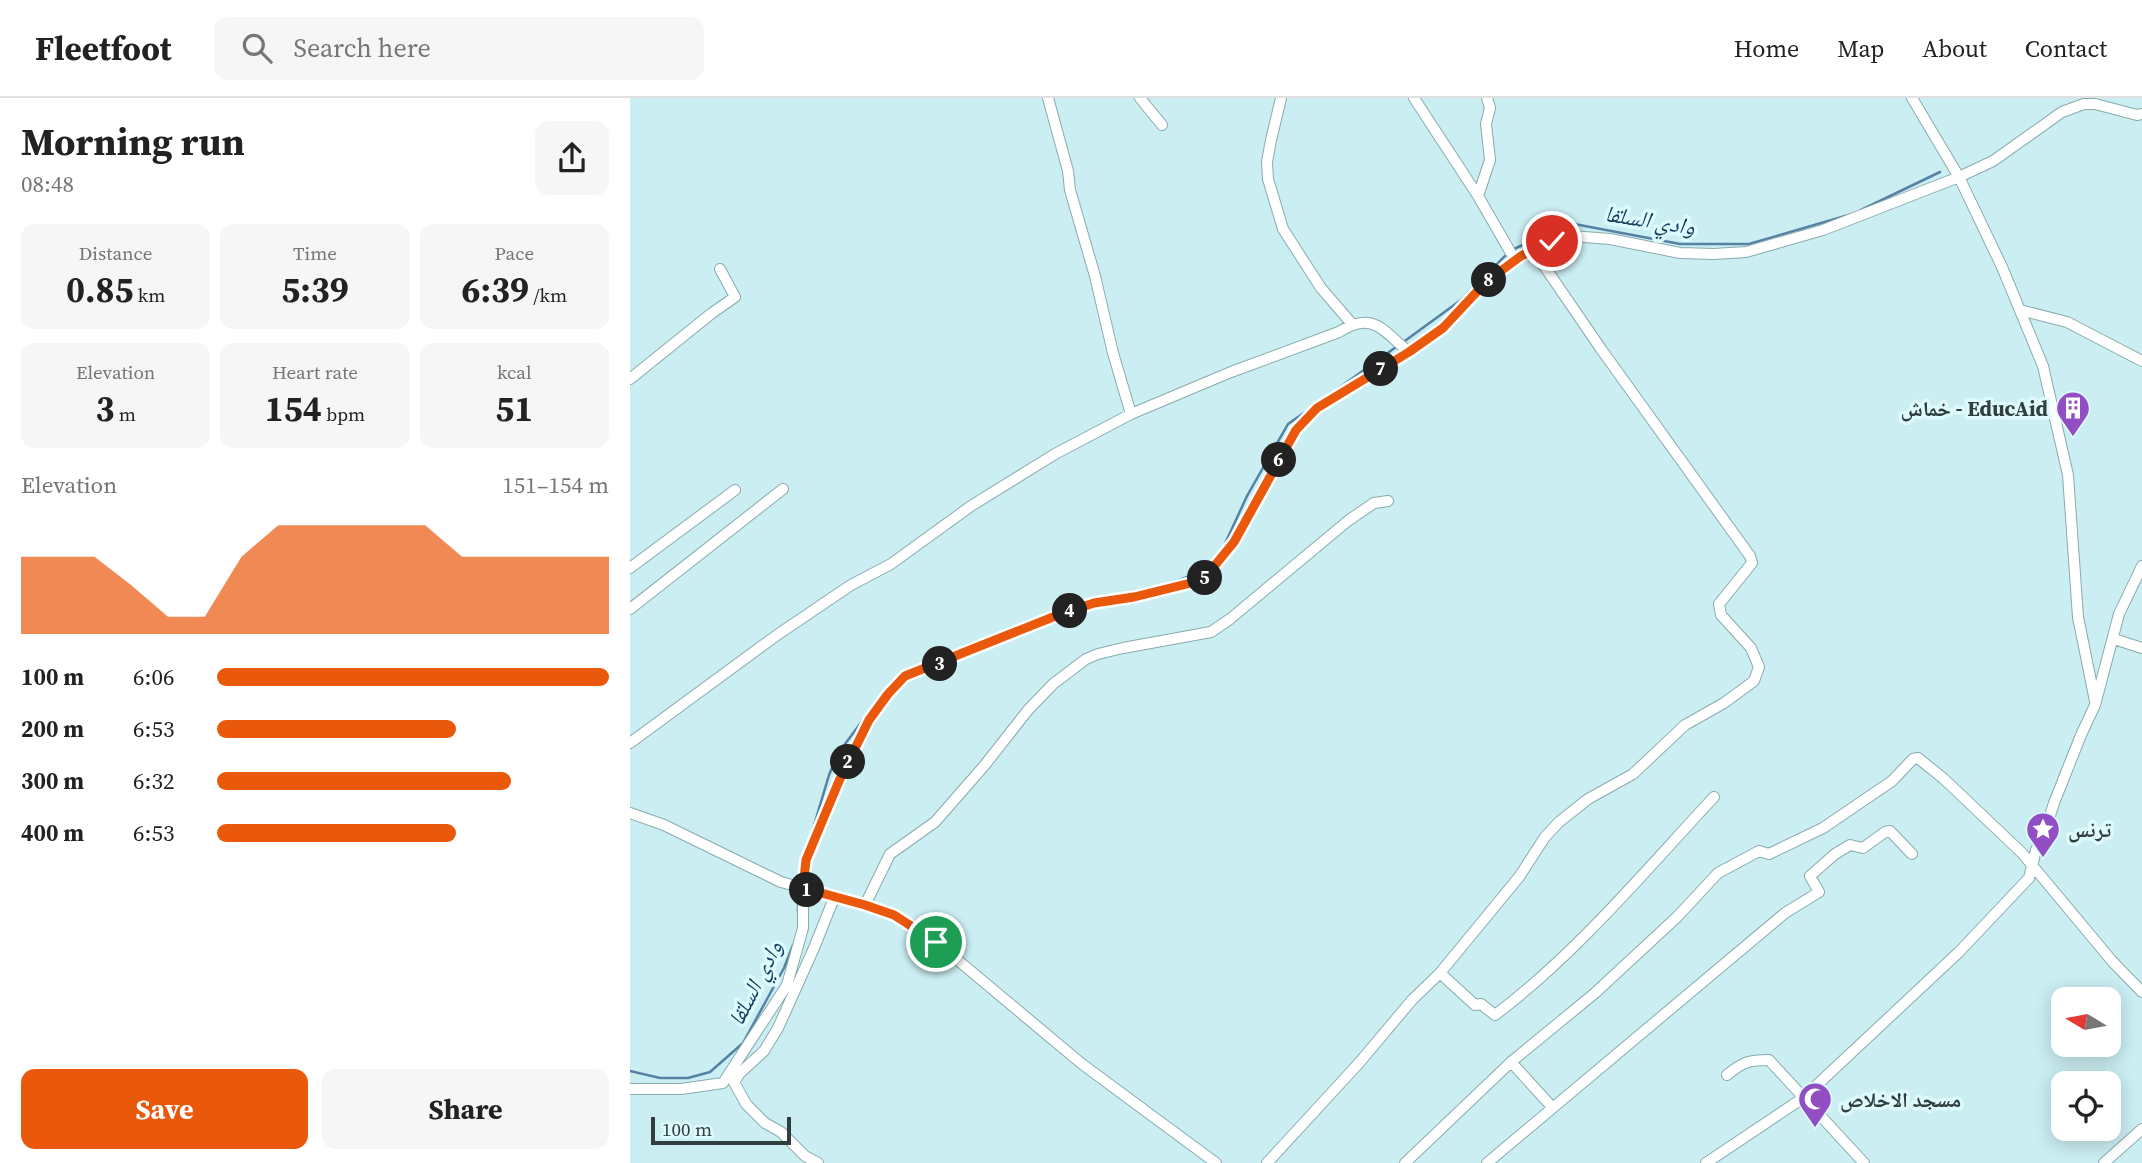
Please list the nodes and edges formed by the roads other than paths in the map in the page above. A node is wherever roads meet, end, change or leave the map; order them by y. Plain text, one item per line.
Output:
1 (1140, 98) edge
2 (1281, 98) edge
3 (1414, 98) edge
4 (1487, 98) edge
5 (1912, 98) edge
6 (1050, 99) edge
7 (2142, 114) edge
8 (1162, 125) dead end
9 (1959, 177) junction
10 (1478, 196) junction
11 (1571, 236) dead end
12 (1552, 241) dead end
13 (1534, 251) junction
14 (1515, 260) junction
15 (720, 269) dead end
16 (2020, 310) junction
17 (1352, 324) junction
18 (1409, 352) junction
19 (2142, 360) edge
20 (630, 379) edge
21 (1131, 414) junction
22 (783, 489) dead end
23 (735, 490) dead end
24 (1388, 501) dead end
25 (2142, 566) edge
26 (630, 568) edge
27 (630, 609) edge
28 (2114, 639) junction
29 (2142, 648) edge
30 (2095, 705) junction
31 (630, 743) edge
32 (1714, 797) dead end
33 (630, 813) edge
34 (1912, 854) dead end
35 (2033, 866) junction
36 (803, 888) junction
37 (834, 898) junction
38 (865, 905) junction
39 (1440, 973) junction
40 (2142, 992) edge
41 (1511, 1062) junction
42 (1727, 1075) dead end
43 (630, 1089) edge
44 (1803, 1098) junction
45 (1552, 1107) junction
46 (2142, 1129) edge
47 (818, 1163) edge
48 (1216, 1163) edge
49 (1267, 1163) edge
50 (1405, 1163) edge
51 (1487, 1163) edge
52 (1706, 1163) edge
53 (1864, 1163) edge
54 (2105, 1163) edge

1 - 8 street
2 - 17 street
3 - 10 street
4 - 10 street
5 - 9 street
6 - 21 street
7 - 9 street
9 - 11 street
9 - 16 street
10 - 14 street
12 - 13 street
13 - 14 street
13 - 39 street
14 - 18 street
15 - 20 street
16 - 19 street
16 - 30 street
17 - 18 street
17 - 21 street
18 - 36 street
21 - 31 street
22 - 27 street
23 - 26 street
24 - 38 street
25 - 28 street
28 - 29 street
28 - 30 street
30 - 35 street
32 - 39 street
33 - 36 street
34 - 45 street
35 - 40 street
35 - 41 street
35 - 44 street
36 - 37 street
36 - 43 street
37 - 38 street
37 - 47 street
38 - 48 street
39 - 49 street
41 - 45 street
41 - 50 street
42 - 44 street
44 - 52 street
44 - 53 street
45 - 51 street
46 - 54 street

